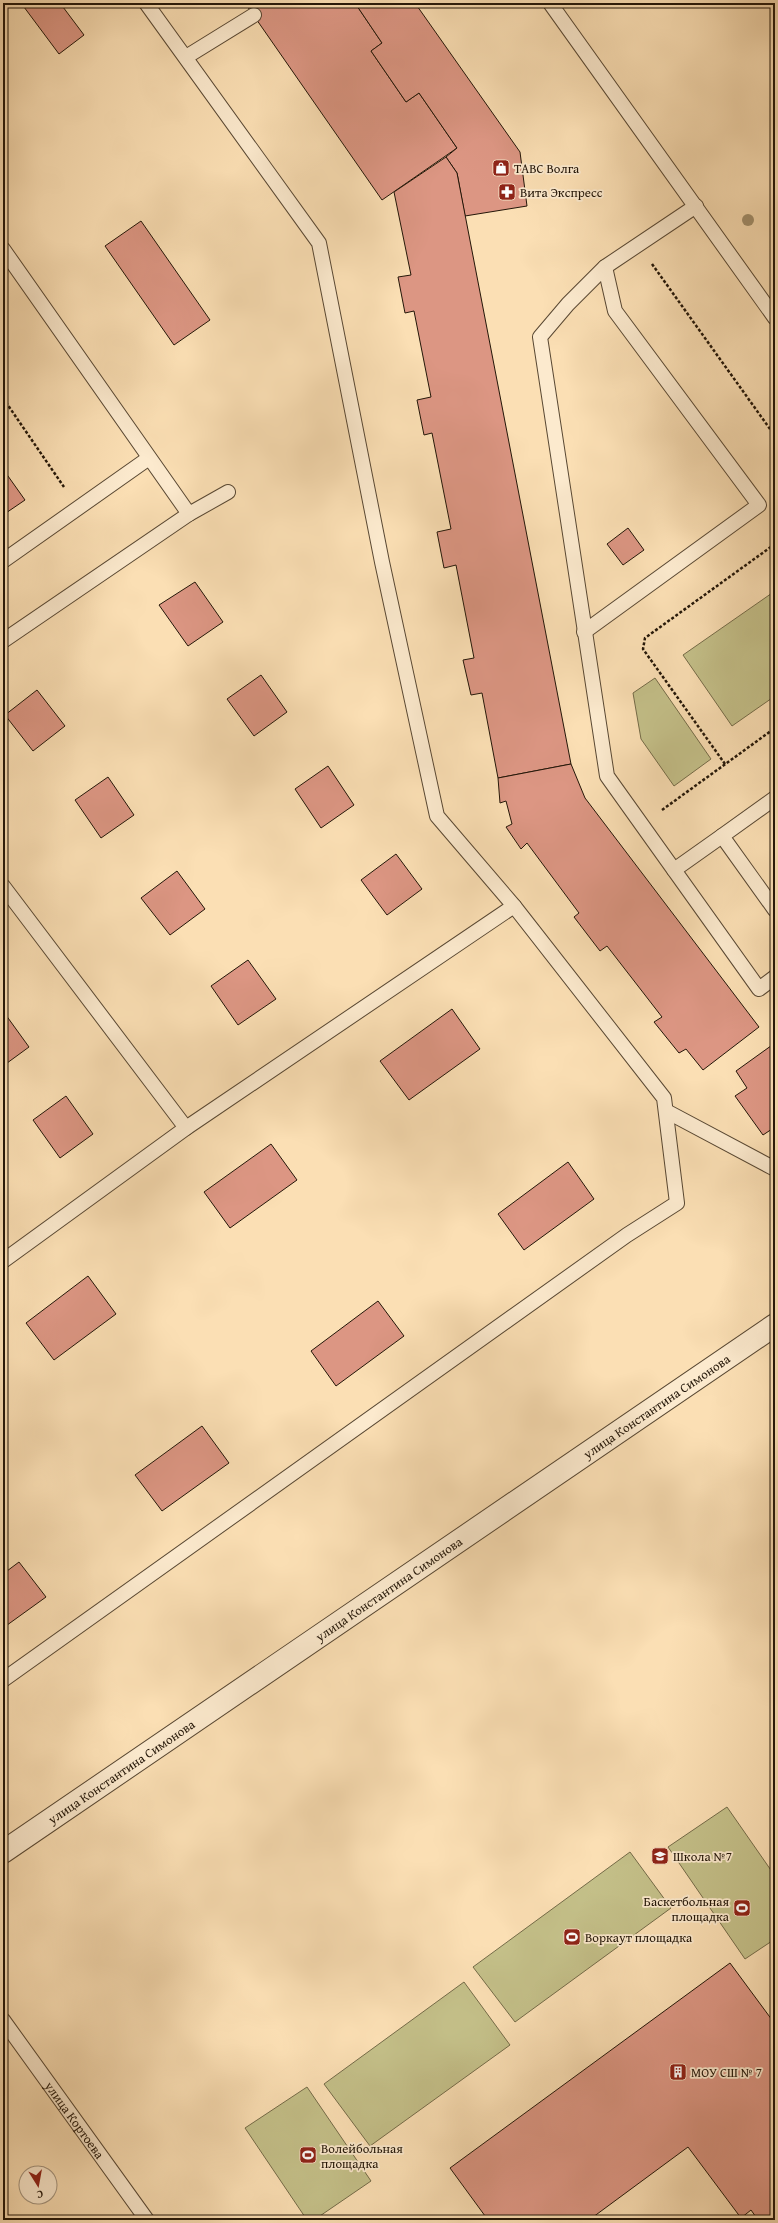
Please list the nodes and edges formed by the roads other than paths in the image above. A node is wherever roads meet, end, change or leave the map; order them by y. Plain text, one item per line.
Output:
1 (146, 3) edge
2 (550, 3) edge
3 (254, 15) dead end
4 (186, 57) junction
5 (696, 206) junction
6 (3, 249) edge
7 (605, 267) junction
8 (775, 318) edge
9 (149, 458) junction
10 (228, 492) dead end
11 (189, 514) junction
12 (3, 561) edge
13 (584, 632) junction
14 (3, 641) edge
15 (775, 798) edge
16 (722, 836) junction
17 (674, 870) junction
18 (3, 886) edge
19 (514, 906) junction
20 (775, 910) edge
21 (775, 977) edge
22 (666, 1110) junction
23 (186, 1128) junction
24 (775, 1168) edge
25 (3, 1261) edge
26 (775, 1325) edge
27 (3, 1680) edge
28 (3, 1852) edge
29 (3, 2020) edge
30 (147, 2220) edge

1 - 4 lane
2 - 5 lane
3 - 4 lane
4 - 19 lane
5 - 7 lane
5 - 8 lane
6 - 9 lane
7 - 13 lane
7 - 13 lane
9 - 11 lane
9 - 12 lane
10 - 11 lane
11 - 14 lane
13 - 17 lane
15 - 16 lane
16 - 17 lane
16 - 20 lane
17 - 21 lane
18 - 23 lane
19 - 22 lane
19 - 23 lane
22 - 24 lane
22 - 27 lane
23 - 25 lane
26 - 28 street, улица Константина Симонова
29 - 30 lane, улица Кортоева

